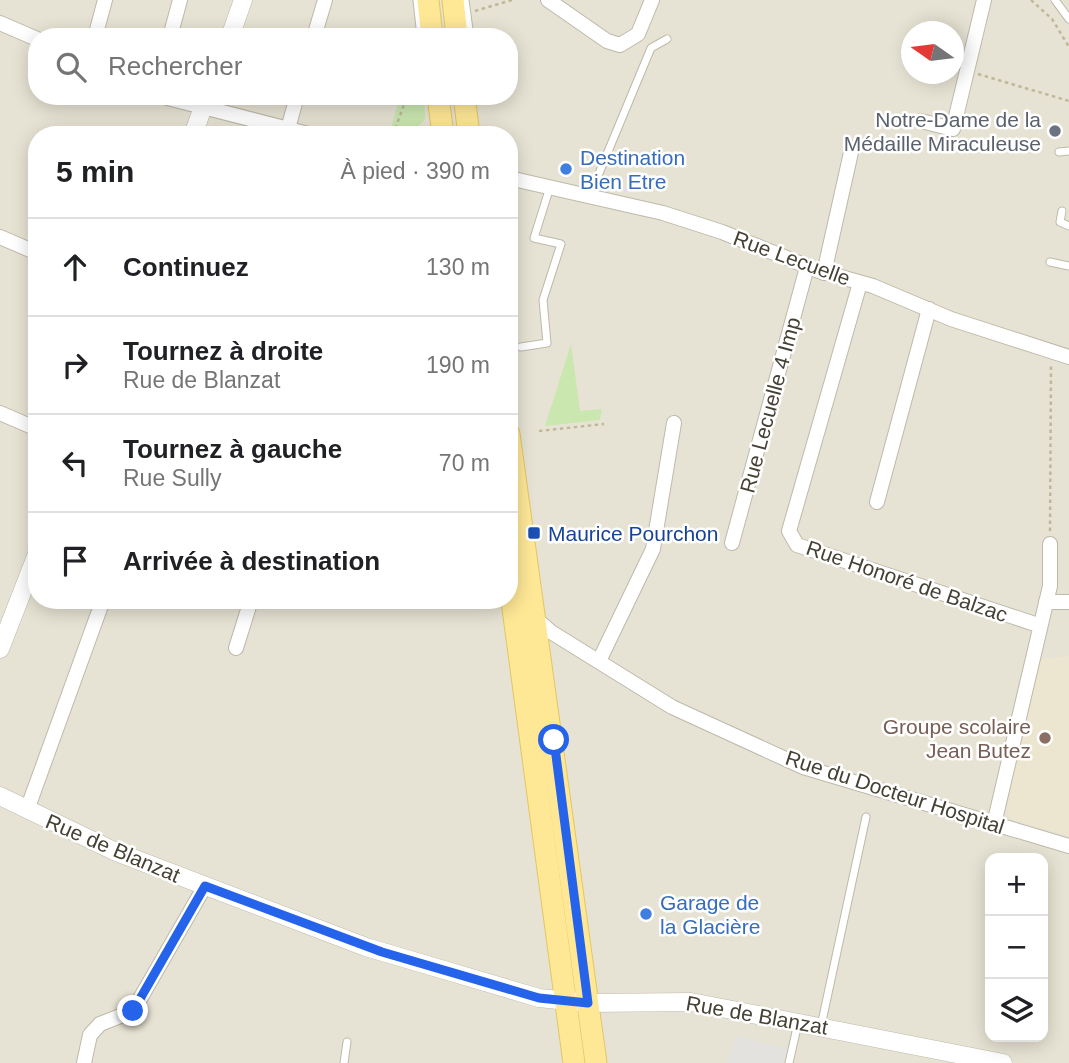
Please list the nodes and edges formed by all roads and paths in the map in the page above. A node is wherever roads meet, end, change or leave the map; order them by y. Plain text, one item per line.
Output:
1 (105, 0) edge
2 (180, 0) edge
3 (243, 0) edge
4 (324, 0) edge
5 (417, 0) edge
6 (428, 0) edge
7 (465, 0) edge
8 (512, 0) edge
9 (548, 0) edge
10 (652, 0) edge
11 (984, 0) edge
12 (1031, 0) edge
13 (1055, 0) edge
14 (460, 7) edge
15 (1069, 19) edge
16 (0, 23) edge
17 (97, 28) edge
18 (172, 28) edge
19 (233, 28) edge
20 (316, 28) edge
21 (420, 28) edge
22 (431, 28) edge
23 (458, 28) edge
24 (467, 28) edge
25 (28, 35) edge
26 (667, 40) dead end
27 (1069, 47) edge
28 (967, 71) junction
29 (1069, 101) edge
30 (204, 105) edge
31 (214, 105) edge
32 (295, 105) edge
33 (404, 105) edge
34 (438, 105) edge
35 (439, 105) edge
36 (466, 105) edge
37 (921, 121) dead end
38 (196, 126) edge
39 (279, 126) edge
40 (289, 126) edge
41 (396, 126) edge
42 (433, 126) edge
43 (442, 126) edge
44 (468, 126) edge
45 (852, 148) dead end
46 (1069, 151) edge
47 (1059, 152) dead end
48 (518, 180) edge
49 (550, 187) junction
50 (590, 195) junction
51 (1062, 211) dead end
52 (1069, 226) edge
53 (0, 237) edge
54 (28, 249) edge
55 (1050, 262) dead end
56 (1069, 266) edge
57 (807, 267) junction
58 (824, 273) junction
59 (860, 283) junction
60 (929, 309) junction
61 (521, 347) dead end
62 (1069, 357) edge
63 (1052, 369) dead end
64 (0, 413) edge
65 (674, 423) dead end
66 (604, 424) dead end
67 (28, 425) edge
68 (539, 431) dead end
69 (518, 500) edge
70 (877, 502) dead end
71 (732, 543) dead end
72 (1050, 544) joint
73 (28, 577) edge
74 (1046, 602) junction
75 (1069, 602) edge
76 (518, 606) edge
77 (100, 609) edge
78 (248, 609) edge
79 (511, 609) edge
80 (534, 616) junction
81 (1038, 625) junction
82 (236, 648) dead end
83 (0, 649) edge
84 (599, 661) junction
85 (0, 796) edge
86 (27, 810) junction
87 (866, 817) dead end
88 (994, 824) junction
89 (1069, 846) edge
90 (205, 886) junction
91 (566, 1001) junction
92 (588, 1003) junction
93 (798, 1022) junction
94 (821, 1026) junction
95 (347, 1042) dead end
96 (573, 1053) edge
97 (84, 1063) edge
98 (344, 1063) edge
99 (564, 1063) edge
100 (596, 1063) edge
101 (789, 1063) edge
102 (1003, 1063) edge

1 - 17 street
2 - 18 street
3 - 19 street
4 - 20 street
5 - 21 lane
6 - 22 main road
7 - 14 lane
8 - 14 path
9 - 10 street
11 - 28 street
12 - 27 path
13 - 15 lane
14 - 23 main road
14 - 24 lane
16 - 25 street
26 - 50 lane
28 - 29 path
28 - 37 street
30 - 38 street
31 - 39 street
32 - 40 street
33 - 41 path
34 - 42 street
35 - 43 main road
36 - 44 main road
45 - 58 street
46 - 47 lane
48 - 49 street, Rue Lecuelle
49 - 50 street, Rue Lecuelle
49 - 61 lane
50 - 57 street, Rue Lecuelle
51 - 52 lane
53 - 54 street
55 - 56 lane
57 - 58 street, Rue Lecuelle
57 - 71 street, Rue Lecuelle 4 Imp
58 - 59 street, Rue Lecuelle
59 - 60 street, Rue Lecuelle
59 - 81 street, Rue Honoré de Balzac
60 - 62 street, Rue Lecuelle
60 - 70 street
63 - 72 path
64 - 67 street
65 - 84 street
66 - 68 path
69 - 80 main road
72 - 74 street
73 - 83 street
74 - 75 street
74 - 81 street
76 - 80 street, Rue du Docteur Hospital
77 - 86 street
78 - 82 street
79 - 91 main road
80 - 84 street, Rue du Docteur Hospital
80 - 92 main road
81 - 88 street
84 - 88 street, Rue du Docteur Hospital
85 - 86 street, Rue de Blanzat
86 - 90 street, Rue de Blanzat
87 - 94 lane
88 - 89 street, Rue du Docteur Hospital
90 - 91 street, Rue de Blanzat
90 - 97 street
91 - 92 street, Rue de Blanzat
91 - 96 main road
92 - 93 street, Rue de Blanzat
92 - 100 main road
93 - 94 street, Rue de Blanzat
93 - 101 lane
94 - 102 street, Rue de Blanzat
95 - 98 lane
96 - 99 street

